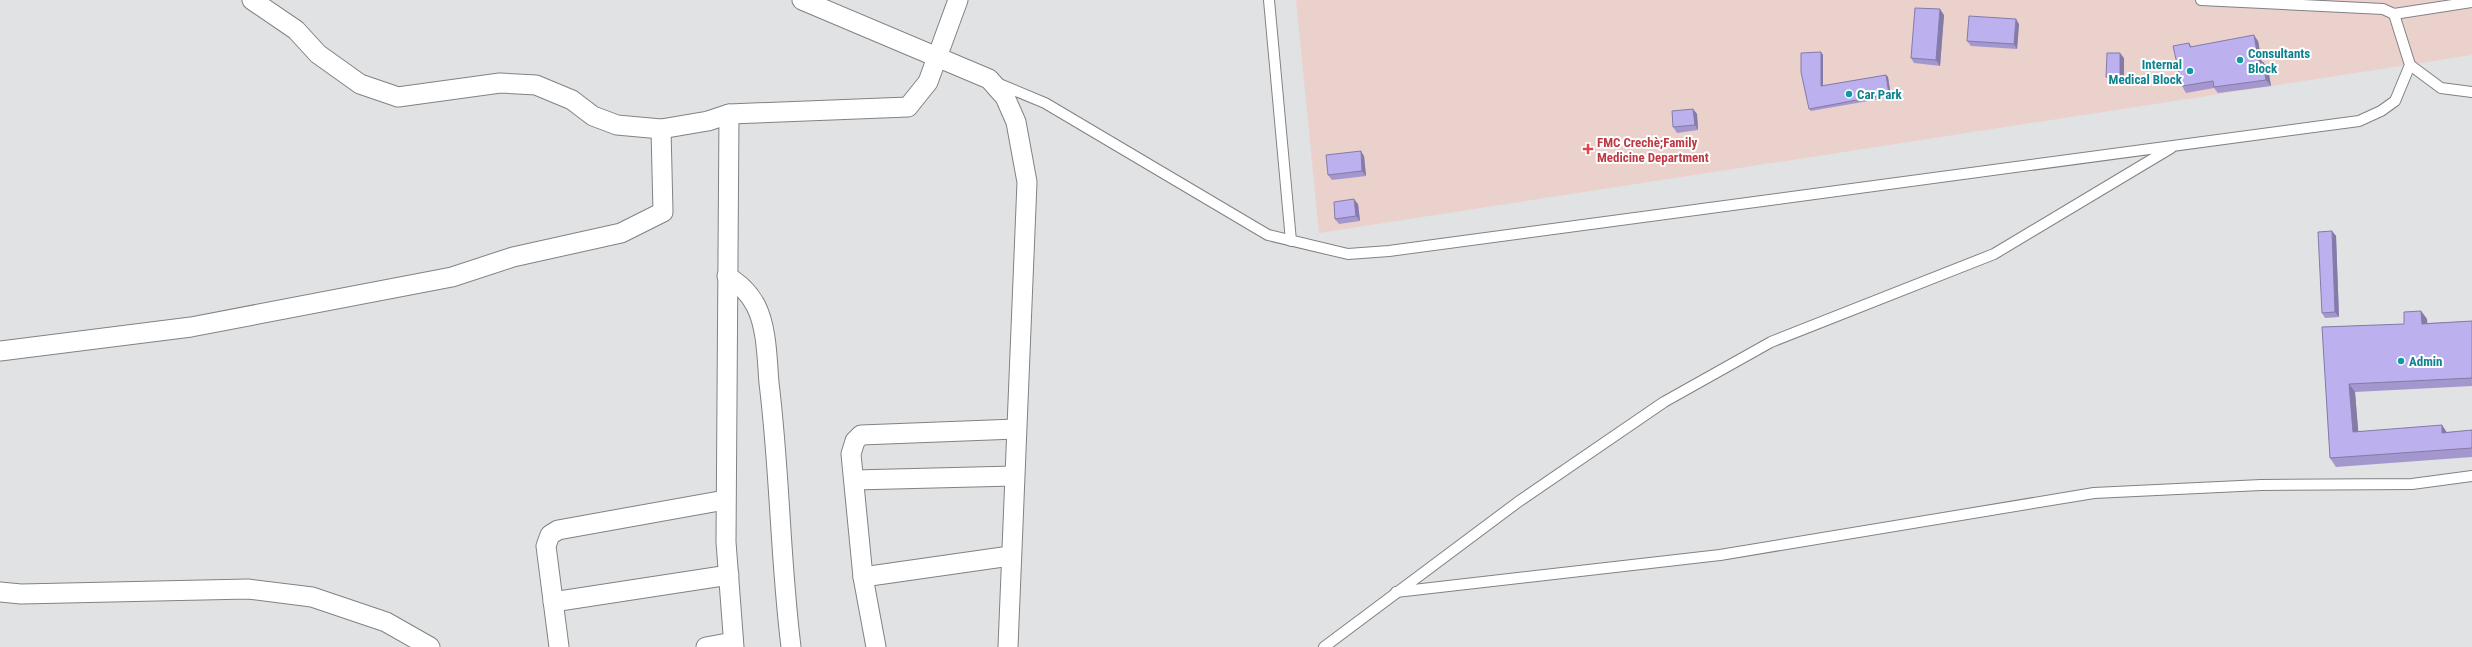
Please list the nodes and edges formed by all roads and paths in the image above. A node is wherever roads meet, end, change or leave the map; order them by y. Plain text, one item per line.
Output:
1 (252, 0) edge
2 (802, 0) edge
3 (958, 0) edge
4 (1270, 0) edge
5 (2201, 0) edge
6 (2472, 2) edge
7 (2394, 14) junction
8 (938, 58) junction
9 (2410, 65) junction
10 (989, 79) junction
11 (2472, 92) edge
12 (729, 114) junction
13 (661, 128) junction
14 (2175, 146) junction
15 (1291, 241) junction
16 (727, 276) junction
17 (0, 351) edge
18 (1016, 429) junction
19 (1014, 476) junction
20 (2472, 476) edge
21 (854, 480) junction
22 (725, 500) junction
23 (1010, 556) junction
24 (729, 575) junction
25 (863, 577) junction
26 (0, 592) edge
27 (1396, 592) junction
28 (553, 602) junction
29 (734, 644) edge
30 (430, 647) edge
31 (559, 647) edge
32 (706, 647) edge
33 (791, 647) edge
34 (876, 647) edge
35 (1008, 647) edge
36 (1324, 647) edge

1 - 13 street
2 - 8 street
3 - 8 street
4 - 15 lane
5 - 7 lane
6 - 7 lane
7 - 9 lane
8 - 10 street
8 - 12 street
9 - 11 lane
9 - 14 lane
10 - 15 lane
10 - 18 street
12 - 13 street
12 - 16 street
13 - 17 street
14 - 15 lane
14 - 27 lane
16 - 22 street
16 - 33 street
18 - 19 street
18 - 21 street
19 - 21 street
19 - 23 street
20 - 27 lane
21 - 25 street
22 - 24 street
22 - 28 street
23 - 25 street
23 - 35 street
24 - 28 street
24 - 29 street
25 - 34 street
26 - 30 street
27 - 36 lane
28 - 31 street
29 - 32 street

